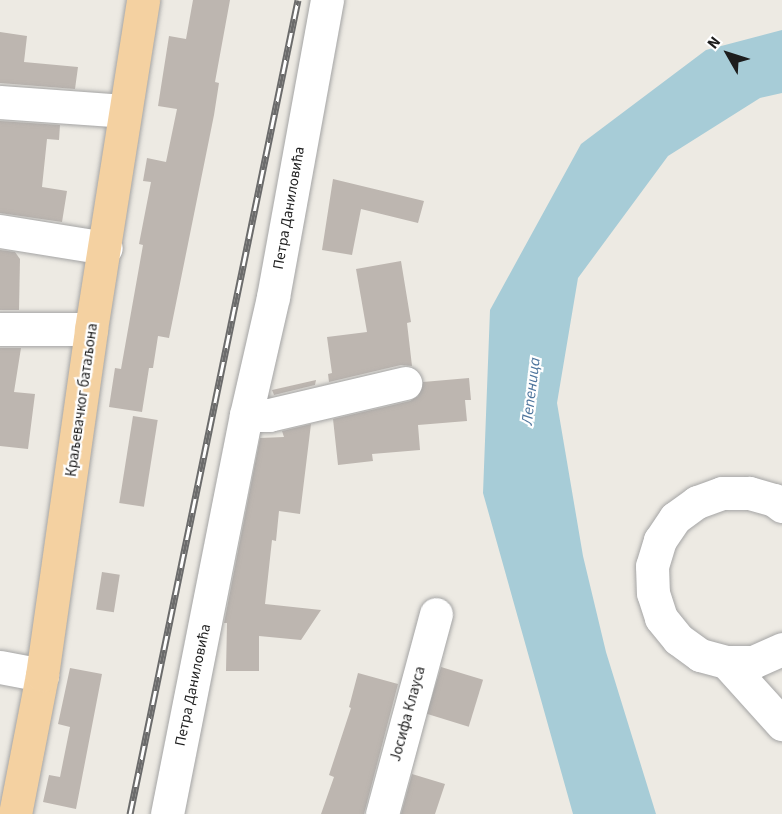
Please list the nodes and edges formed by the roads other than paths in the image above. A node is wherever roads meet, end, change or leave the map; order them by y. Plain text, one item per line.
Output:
1 (143, 0) edge
2 (327, 0) edge
3 (0, 102) edge
4 (125, 111) junction
5 (0, 231) edge
6 (106, 248) junction
7 (0, 329) edge
8 (91, 329) junction
9 (405, 383) dead end
10 (246, 415) junction
11 (782, 506) edge
12 (436, 614) dead end
13 (782, 649) edge
14 (726, 662) junction
15 (0, 667) edge
16 (42, 675) junction
17 (782, 724) edge
18 (15, 809) edge
19 (167, 814) edge
20 (382, 814) edge

1 - 4 main road, Краљевачког батаљона
2 - 10 street, Петра Даниловића
3 - 4 street
4 - 6 main road, Краљевачког батаљона
5 - 6 street
6 - 8 main road, Краљевачког батаљона
7 - 8 street
8 - 16 main road, Краљевачког батаљона
9 - 10 street
10 - 19 street, Петра Даниловића
11 - 14 street
12 - 20 street, Јосифа Клауса
13 - 14 street
14 - 17 street
15 - 16 street
16 - 18 main road, Краљевачког батаљона

